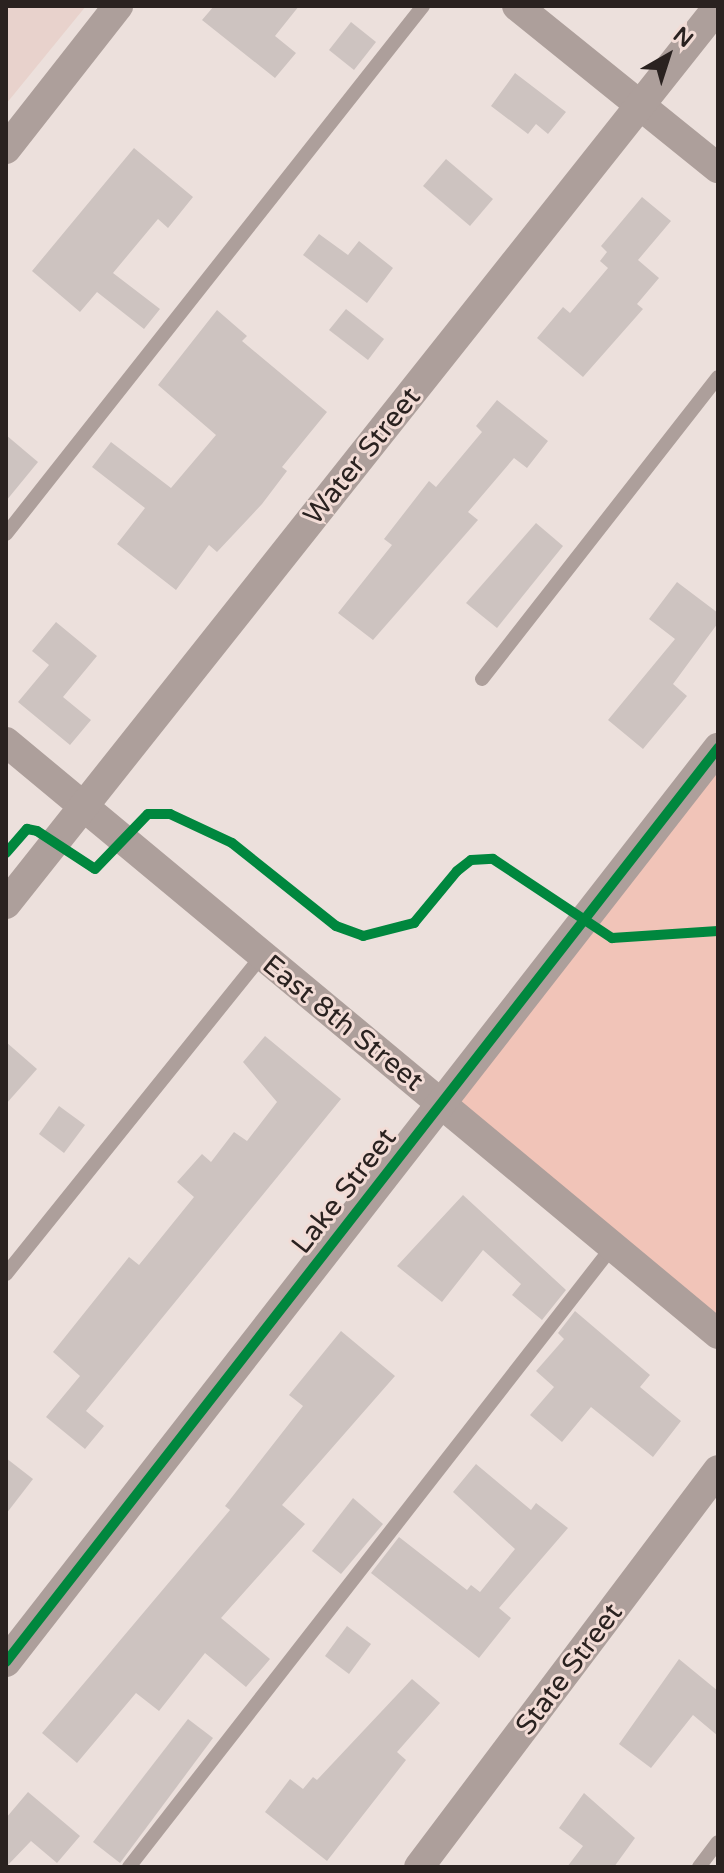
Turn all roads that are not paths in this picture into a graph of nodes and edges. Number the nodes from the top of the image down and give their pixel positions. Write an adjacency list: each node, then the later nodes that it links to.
1 (118, 6): 6 (street)
2 (423, 6): 9 (lane)
3 (517, 6): 5 (street)
4 (718, 7): 5 (street, Water Street)
5 (643, 103): 7 (street); 13 (street, Water Street)
6 (6, 149)
7 (718, 168)
8 (718, 377): 10 (lane)
9 (6, 534)
10 (482, 679)
11 (6, 742): 13 (street, East 8th Street)
12 (718, 748): 16 (street, Lake Street)
13 (82, 808): 14 (street, Water Street); 15 (street, East 8th Street)
14 (6, 904)
15 (262, 956): 16 (street, East 8th Street); 18 (lane)
16 (442, 1104): 17 (street, East 8th Street); 21 (street, Lake Street)
17 (613, 1246): 19 (street, East 8th Street); 23 (lane)
18 (6, 1274)
19 (718, 1334)
20 (718, 1470): 24 (street, State Street)
21 (6, 1662)
22 (718, 1842): 25 (lane)
23 (129, 1867)
24 (419, 1867)
25 (699, 1867)

